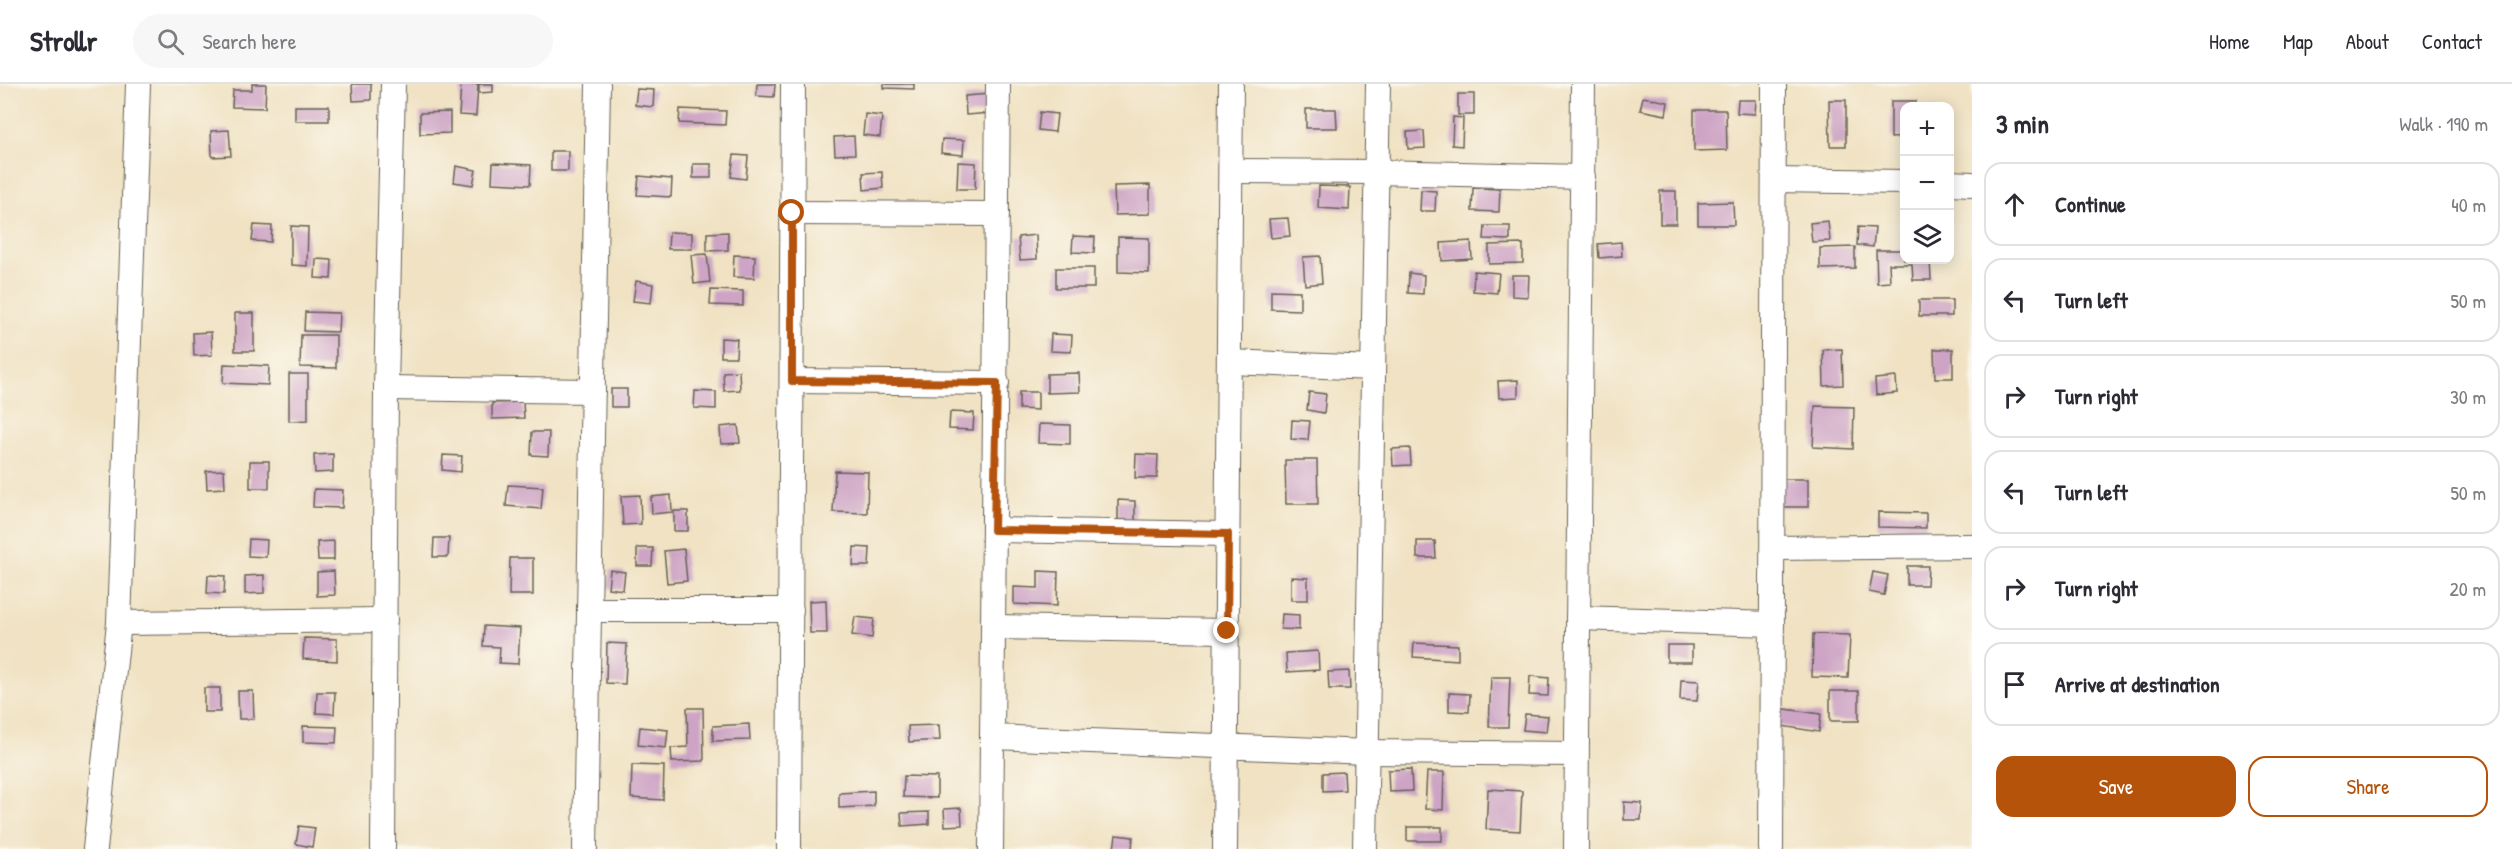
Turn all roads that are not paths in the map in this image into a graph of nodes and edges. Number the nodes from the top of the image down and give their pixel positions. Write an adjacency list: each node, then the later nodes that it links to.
1 (138, 84): 33 (street)
2 (393, 84): 23 (street)
3 (598, 84): 24 (street)
4 (793, 84): 17 (street)
5 (998, 84): 18 (street)
6 (1231, 84): 10 (street)
7 (1378, 84): 11 (street)
8 (1583, 84): 12 (street)
9 (1774, 84): 13 (street)
10 (1231, 171): 11 (street); 19 (street)
11 (1376, 172): 12 (street); 20 (street)
12 (1582, 177): 31 (street)
13 (1774, 180): 14 (street); 28 (street)
14 (1900, 182)
15 (1954, 183): 16 (street)
16 (1972, 184)
17 (792, 213): 18 (street); 21 (street)
18 (997, 214): 22 (street)
19 (1229, 362): 20 (street); 26 (street)
20 (1373, 368): 39 (street)
21 (792, 381): 22 (street); 30 (street)
22 (997, 383): 25 (street)
23 (386, 388): 24 (street); 32 (street)
24 (593, 391): 29 (street)
25 (994, 530): 26 (street); 35 (street)
26 (1228, 534): 36 (street)
27 (1972, 546): 28 (street)
28 (1773, 548): 34 (street)
29 (589, 610): 30 (street); 43 (street)
30 (791, 610): 44 (street)
31 (1578, 618): 34 (street); 40 (street)
32 (385, 620): 33 (street); 42 (street)
33 (119, 623): 41 (street)
34 (1772, 624): 49 (street)
35 (993, 627): 36 (street); 37 (street)
36 (1227, 631): 38 (street)
37 (992, 737): 38 (street); 45 (street)
38 (1227, 745): 39 (street); 46 (street)
39 (1367, 752): 40 (street); 47 (street)
40 (1576, 754): 48 (street)
41 (95, 849)
42 (383, 849)
43 (585, 849)
44 (789, 849)
45 (991, 849)
46 (1225, 849)
47 (1365, 849)
48 (1576, 849)
49 (1771, 849)

